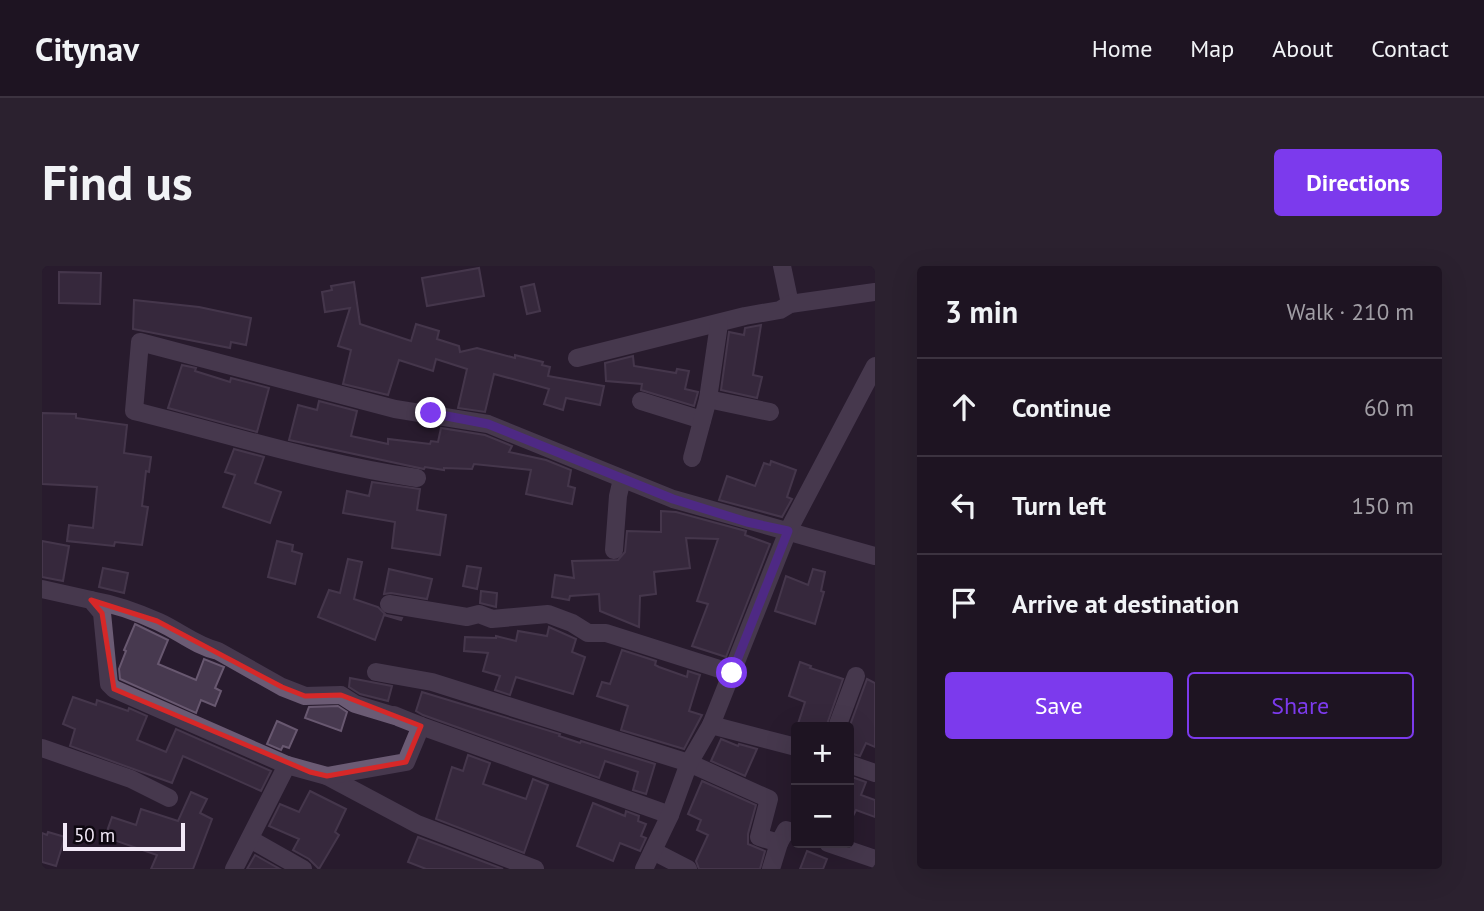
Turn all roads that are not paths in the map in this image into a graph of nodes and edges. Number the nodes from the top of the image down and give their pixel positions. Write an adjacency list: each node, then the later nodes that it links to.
1 (782, 266): 3 (street)
2 (875, 292): 3 (street)
3 (790, 304): 4 (street)
4 (719, 324): 5 (street); 7 (street)
5 (577, 358)
6 (875, 366): 14 (street)
7 (708, 399): 9 (street); 10 (street)
8 (641, 401): 10 (street)
9 (770, 412)
10 (702, 420): 11 (street)
11 (692, 458)
12 (416, 478): 13 (street)
13 (622, 479): 14 (street); 15 (street)
14 (788, 531): 16 (street); 21 (street)
15 (614, 550)
16 (875, 556)
17 (42, 589): 18 (street)
18 (91, 600): 25 (street); 29 (street)
19 (388, 604): 21 (street)
20 (376, 672): 28 (street)
21 (732, 673): 24 (street)
22 (856, 676): 23 (street)
23 (839, 722)
24 (711, 725): 26 (street); 28 (street)
25 (421, 726): 32 (street); 34 (street)
26 (791, 746)
27 (42, 748): 33 (street)
28 (689, 763): 34 (street); 37 (street)
29 (288, 765): 32 (street); 36 (street)
30 (854, 766): 31 (street)
31 (875, 773)
32 (327, 776): 43 (street)
33 (169, 798)
34 (670, 815): 39 (street)
35 (791, 832): 37 (street)
36 (250, 839): 41 (street); 42 (street)
37 (779, 843): 46 (street)
38 (843, 848): 40 (street)
39 (653, 851): 44 (street); 45 (street)
40 (875, 859)
41 (234, 869)
42 (303, 869)
43 (535, 869)
44 (644, 869)
45 (688, 869)
46 (771, 869)

